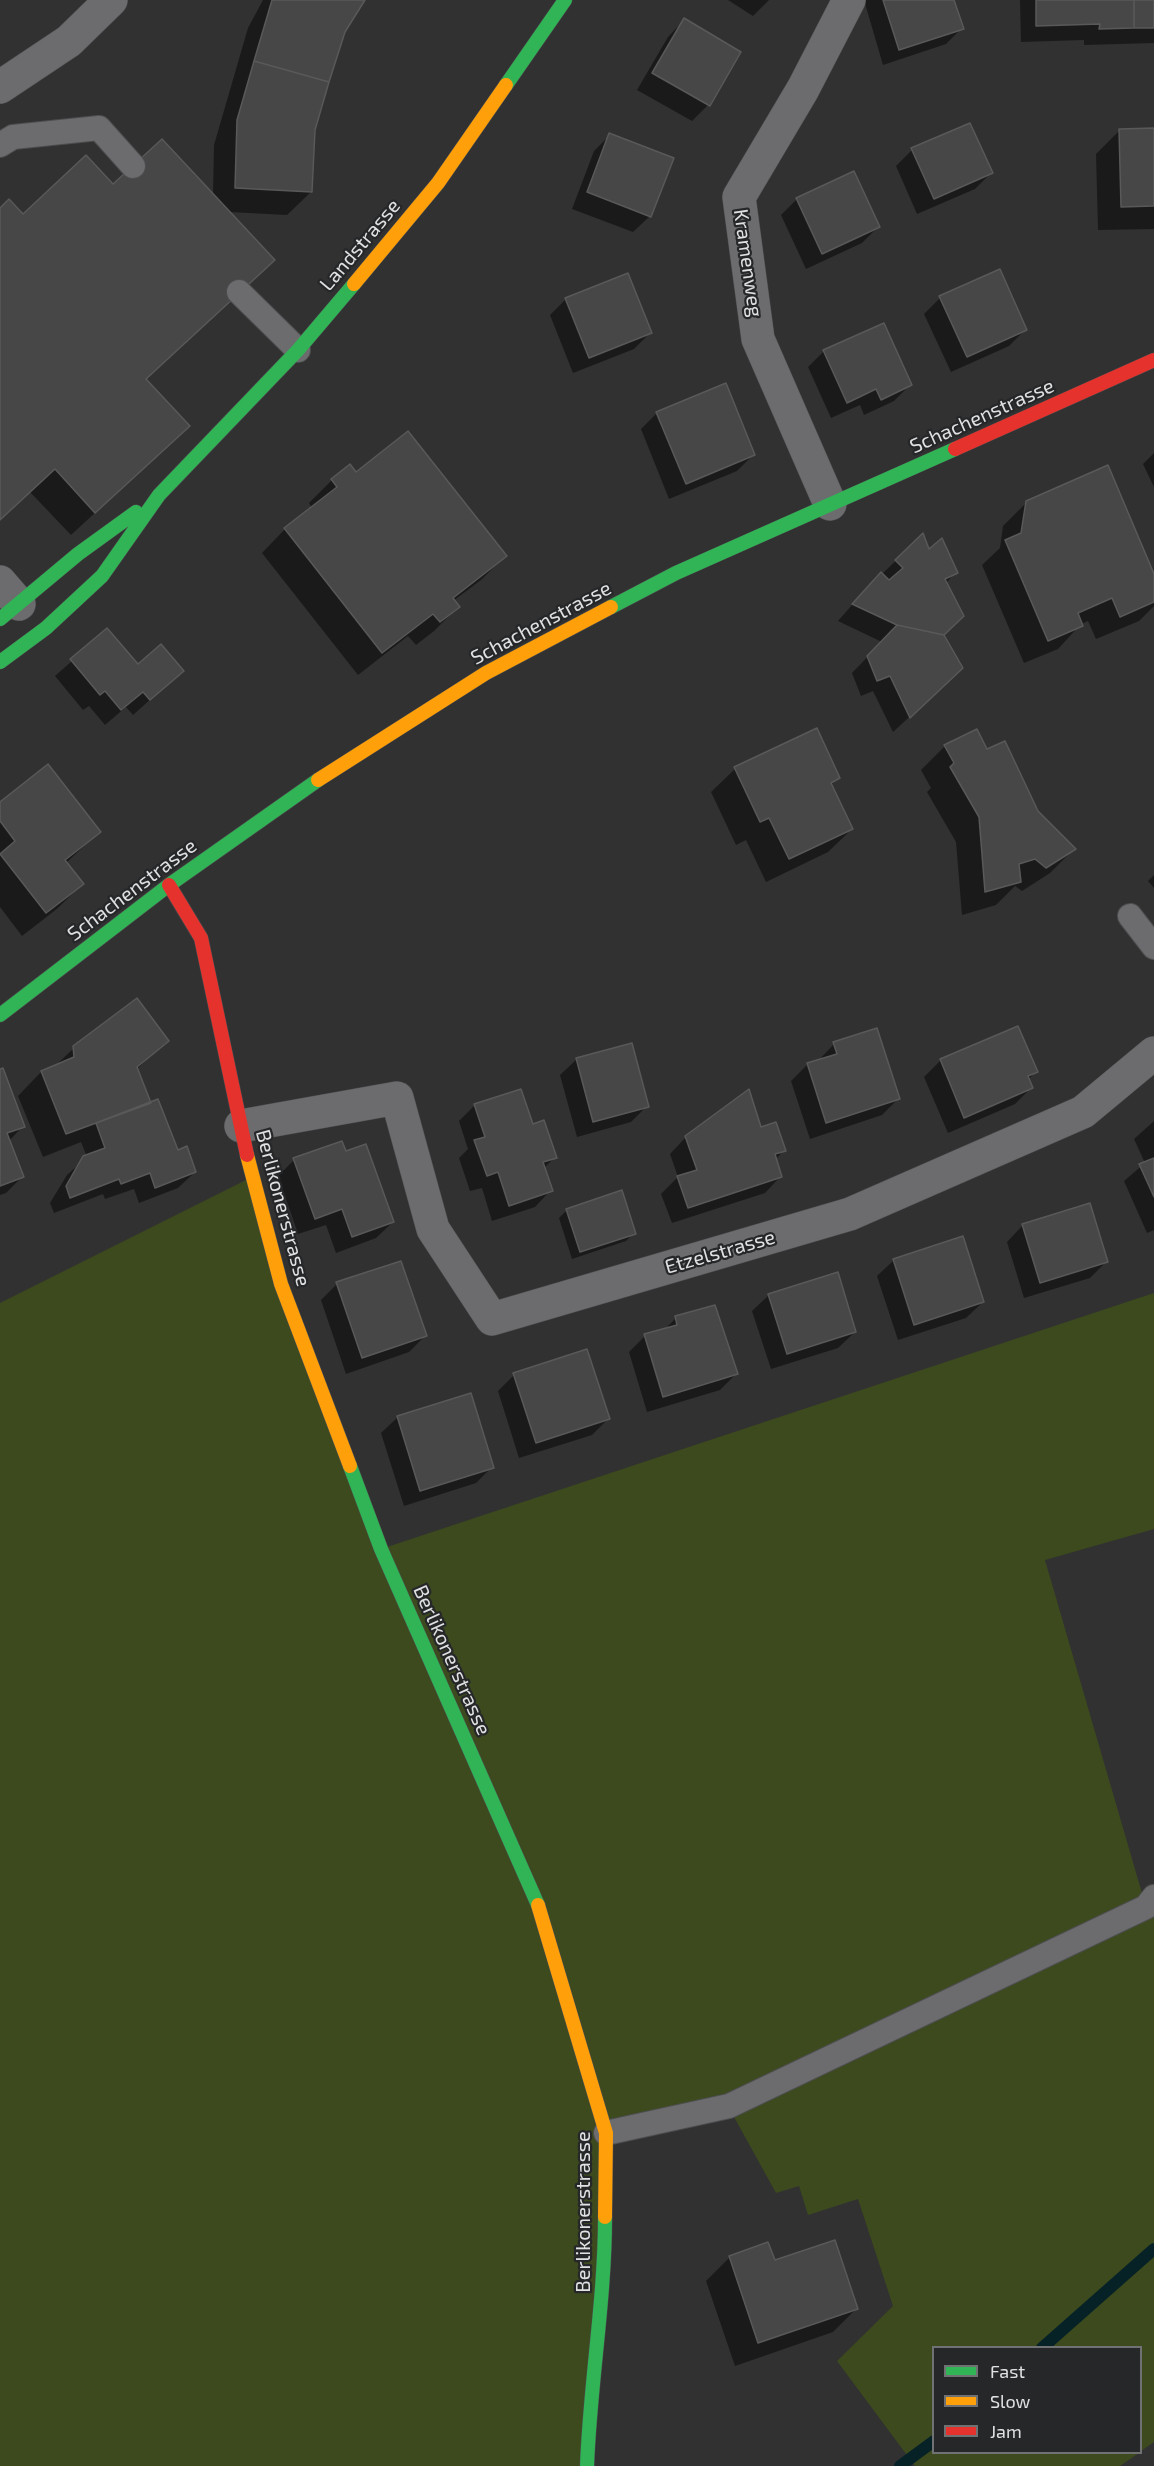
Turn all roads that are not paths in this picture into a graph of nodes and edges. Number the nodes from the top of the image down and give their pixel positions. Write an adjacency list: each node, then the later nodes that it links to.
1 (111, 0): 4 (street)
2 (565, 0): 8 (street, Landstrasse)
3 (849, 0): 11 (street, Kramenweg)
4 (0, 87)
5 (0, 145): 6 (lane)
6 (133, 166)
7 (239, 292): 8 (lane)
8 (298, 350): 10 (street, Landstrasse)
9 (1154, 360): 11 (street, Schachenstrasse)
10 (159, 495): 12 (street, Landstrasse); 13 (street, Landstrasse)
11 (830, 504): 14 (street, Schachenstrasse)
12 (6, 602)
13 (0, 662)
14 (169, 885): 17 (street, Schachenstrasse); 19 (street, Berlikonerstrasse)
15 (1130, 916): 16 (lane)
16 (1154, 947)
17 (0, 1015)
18 (1154, 1053): 19 (street, Etzelstrasse)
19 (242, 1126): 21 (street, Berlikonerstrasse)
20 (1154, 1896): 21 (lane)
21 (606, 2133): 22 (street, Berlikonerstrasse)
22 (587, 2466)

